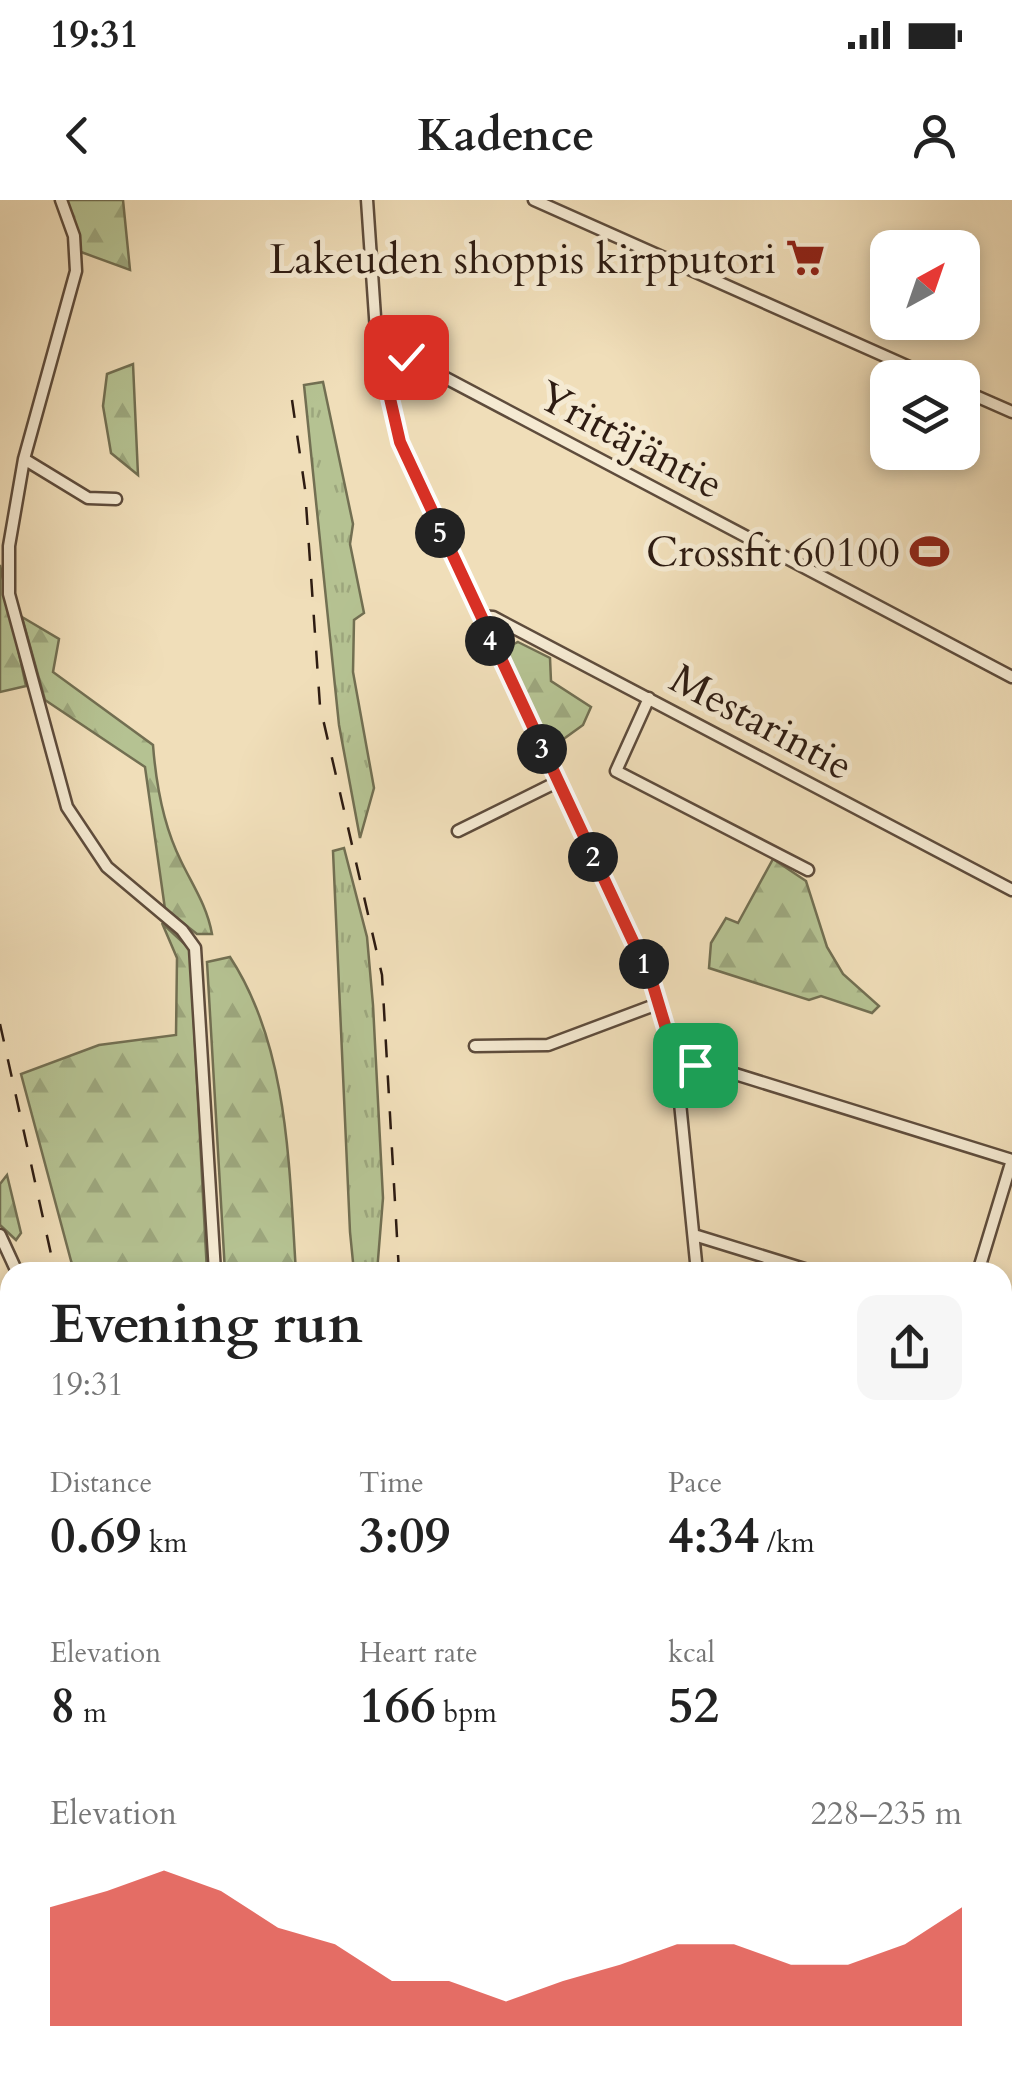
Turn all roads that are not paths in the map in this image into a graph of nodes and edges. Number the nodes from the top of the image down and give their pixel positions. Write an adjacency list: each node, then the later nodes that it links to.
1 (62, 200): 8 (street)
2 (367, 200): 4 (street)
3 (534, 200): 5 (street)
4 (378, 346): 10 (street); 11 (street, Yrittäjäntie)
5 (894, 360)
6 (980, 398): 7 (street)
7 (1012, 412)
8 (24, 460): 9 (street); 24 (street)
9 (116, 500)
10 (478, 616): 12 (street, Mestarintie); 13 (street)
11 (1012, 677)
12 (649, 698): 15 (street); 16 (street, Mestarintie)
13 (558, 782): 14 (street); 17 (street)
14 (458, 831)
15 (808, 870)
16 (1012, 890)
17 (660, 1003): 18 (street); 19 (street)
18 (475, 1046)
19 (674, 1055): 20 (street); 22 (street)
20 (1012, 1160): 27 (street)
21 (2, 1236): 23 (street)
22 (694, 1236): 25 (street); 26 (street)
23 (13, 1262)
24 (214, 1262)
25 (696, 1262)
26 (781, 1262)
27 (981, 1262)

